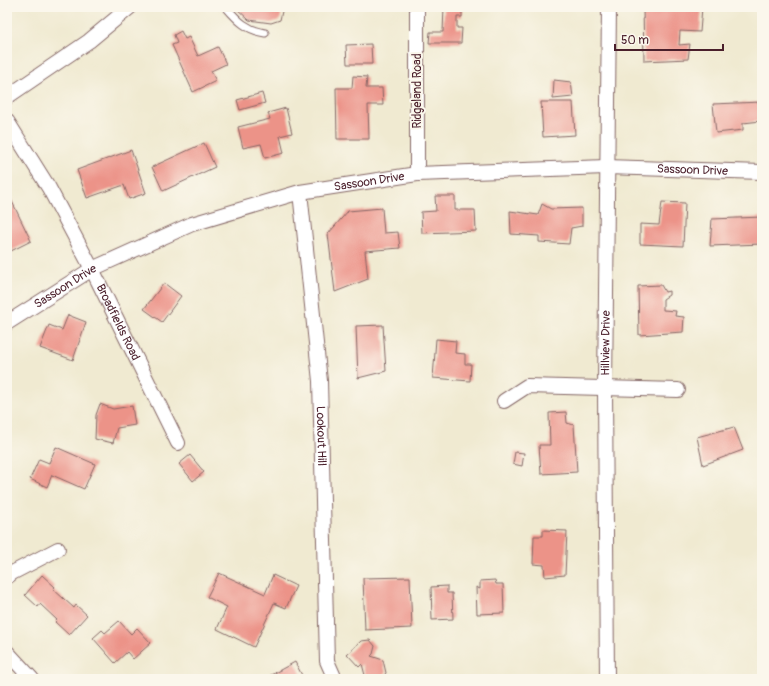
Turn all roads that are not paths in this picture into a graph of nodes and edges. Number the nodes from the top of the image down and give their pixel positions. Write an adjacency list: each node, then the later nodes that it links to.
1 (130, 7): 6 (street)
2 (226, 7): 5 (lane)
3 (417, 7): 10 (street, Ridgeland Road)
4 (609, 7): 8 (street, Hillview Drive)
5 (265, 33)
6 (7, 97)
7 (7, 121): 12 (street, Broadfields Road)
8 (606, 167): 9 (street, Sassoon Drive); 10 (street, Sassoon Drive); 14 (street, Hillview Drive)
9 (762, 172)
10 (417, 174): 11 (street, Sassoon Drive)
11 (300, 192): 12 (street, Sassoon Drive); 22 (street, Lookout Hill)
12 (92, 269): 13 (street, Sassoon Drive); 17 (street, Broadfields Road)
13 (7, 323)
14 (605, 389): 15 (street); 16 (street); 23 (street, Hillview Drive)
15 (678, 390)
16 (504, 401)
17 (178, 443)
18 (58, 549): 19 (street)
19 (7, 577)
20 (7, 652): 21 (street)
21 (32, 679)
22 (335, 679)
23 (607, 679)

